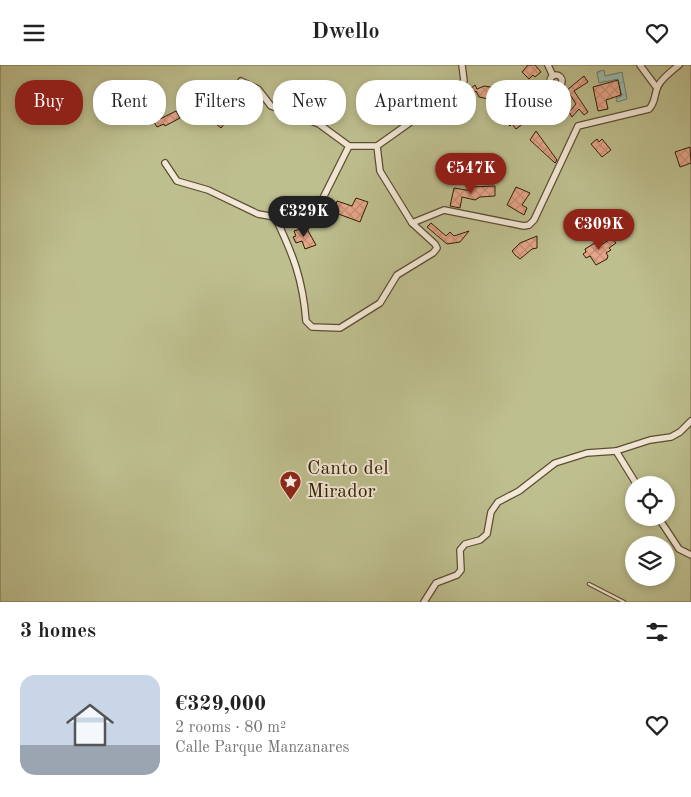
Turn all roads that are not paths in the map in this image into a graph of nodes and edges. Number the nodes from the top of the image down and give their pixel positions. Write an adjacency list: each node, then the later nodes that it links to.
1 (462, 65): 9 (street)
2 (548, 65): 5 (street)
3 (640, 65): 6 (street)
4 (680, 65): 6 (street)
5 (553, 76)
6 (657, 88): 12 (street)
7 (263, 96): 8 (street)
8 (349, 146): 9 (street); 11 (street)
9 (377, 146): 12 (street)
10 (165, 163): 11 (street)
11 (275, 217): 12 (street)
12 (412, 223)
13 (691, 421): 14 (street)
14 (616, 451): 15 (street); 19 (street)
15 (631, 476)
16 (664, 526): 17 (street)
17 (691, 555)
18 (589, 584): 20 (lane)
19 (424, 602)
20 (624, 602)

